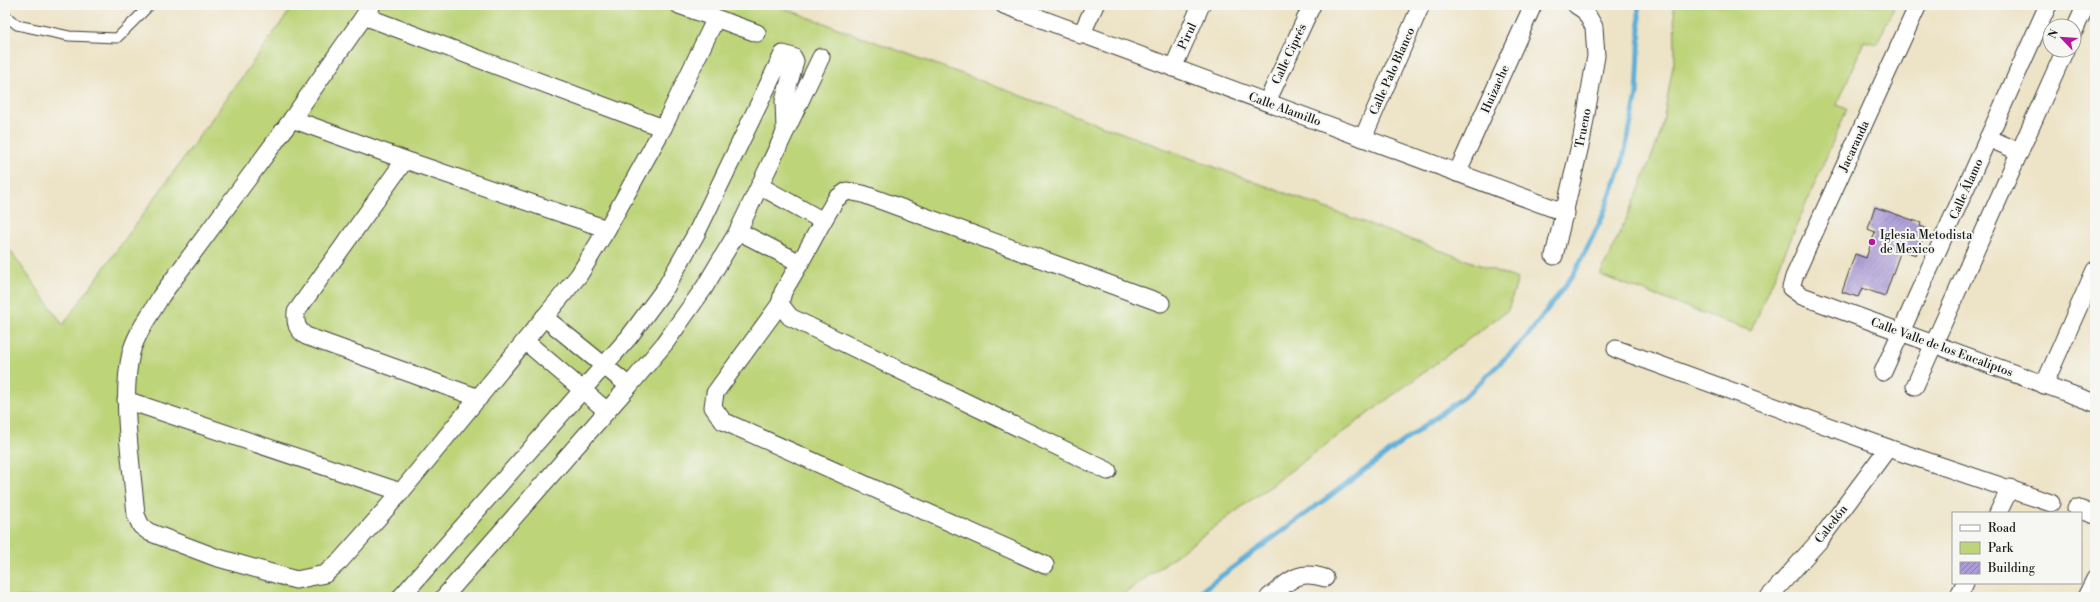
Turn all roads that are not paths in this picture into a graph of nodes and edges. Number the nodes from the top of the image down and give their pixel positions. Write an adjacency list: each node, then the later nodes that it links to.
1 (150, 5): 14 (lane)
2 (679, 5): 15 (street)
3 (1004, 5): 18 (street, Calle Alamillo)
4 (1095, 5): 18 (street)
5 (1202, 5): 21 (street, Pirul)
6 (1312, 5): 22 (street, Calle Ciprés)
7 (1421, 5): 26 (street, Calle Palo Blanco)
8 (1533, 5): 30 (street, Huizache)
9 (1576, 5): 32 (street, Trueno)
10 (1918, 5): 39 (street, Jacaranda)
11 (2048, 5): 27 (street, Calle Álamo)
12 (2086, 5): 16 (street)
13 (368, 10): 23 (street); 24 (street)
14 (5, 15)
15 (716, 18): 17 (street); 24 (street)
16 (2080, 18)
17 (757, 33)
18 (1081, 35): 21 (street, Calle Alamillo)
19 (820, 58): 25 (street)
20 (2061, 58): 28 (street)
21 (1172, 68): 22 (street, Calle Alamillo)
22 (1267, 102): 26 (street, Calle Alamillo)
23 (292, 119): 29 (street); 54 (street)
24 (663, 128): 34 (street)
25 (785, 130): 31 (street); 47 (street)
26 (1363, 138): 30 (street, Calle Alamillo)
27 (1988, 138): 28 (street); 43 (street, Calle Álamo)
28 (2020, 152): 45 (street)
29 (405, 160): 34 (street); 53 (street)
30 (1457, 173): 32 (street, Calle Alamillo)
31 (760, 186): 33 (street); 35 (street)
32 (1566, 213): 36 (street, Trueno)
33 (823, 221): 37 (street); 40 (street)
34 (607, 229): 42 (street)
35 (738, 231): 37 (street); 50 (street)
36 (1554, 256)
37 (800, 263): 41 (street)
38 (2095, 270): 49 (street)
39 (1792, 288): 43 (street, Calle Valle de los Eucaliptos)
40 (1162, 303)
41 (780, 304): 58 (street); 65 (street)
42 (544, 317): 44 (street); 47 (street)
43 (1902, 331): 45 (street, Calle Valle de los Eucaliptos); 48 (street, Calle Álamo)
44 (525, 341): 52 (street); 53 (street)
45 (1933, 343): 49 (street, Calle Valle de los Eucaliptos); 51 (street)
46 (1616, 349): 57 (street)
47 (604, 365): 50 (street); 52 (street)
48 (1883, 372)
49 (2044, 384): 55 (street, Calle Valle de los Eucaliptos)
50 (629, 386): 56 (street)
51 (1915, 386)
52 (583, 390): 56 (street); 69 (street)
53 (479, 398): 60 (street)
54 (126, 400): 60 (street); 60 (street)
55 (2095, 403)
56 (607, 411): 70 (street)
57 (1888, 448): 59 (street); 72 (street, Caledón)
58 (1108, 470)
59 (2010, 488): 61 (street); 63 (street)
60 (401, 492)
61 (2051, 503)
62 (2076, 508): 64 (street)
63 (1998, 512)
64 (2095, 515)
65 (1045, 565)
66 (1325, 578): 71 (street)
67 (2095, 579): 74 (street)
68 (1964, 584): 73 (street)
69 (401, 597)
70 (444, 597)
71 (1269, 597)
72 (1769, 597)
73 (1958, 597)
74 (2086, 597)

